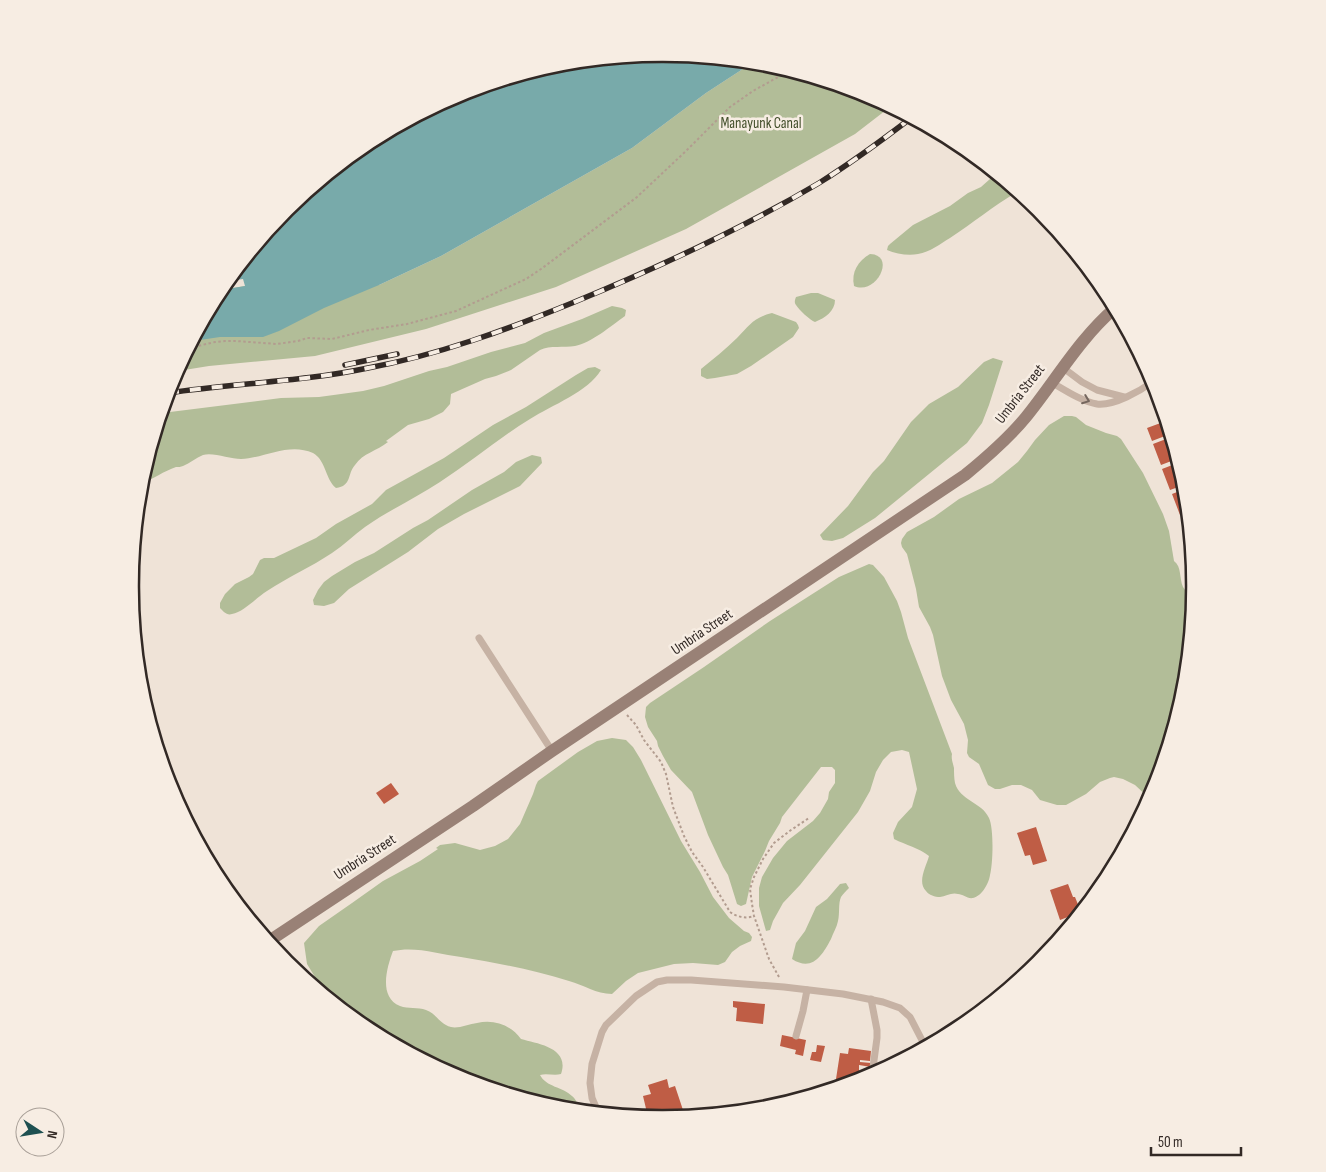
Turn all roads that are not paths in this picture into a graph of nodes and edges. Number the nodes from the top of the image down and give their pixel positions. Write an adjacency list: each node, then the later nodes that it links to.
1 (1109, 313): 2 (main road, Umbria Street)
2 (1062, 367): 3 (main road, Umbria Street); 5 (lane)
3 (1051, 382): 5 (lane, one-way to 5); 7 (main road, Umbria Street)
4 (1147, 386): 5 (lane)
5 (1124, 397)
6 (479, 638): 7 (lane)
7 (552, 751): 8 (main road, Umbria Street)
8 (275, 937)
9 (807, 990): 10 (lane); 11 (lane); 14 (lane)
10 (870, 999): 12 (lane); 13 (lane)
11 (796, 1036)
12 (923, 1040)
13 (873, 1066)
14 (595, 1105)

